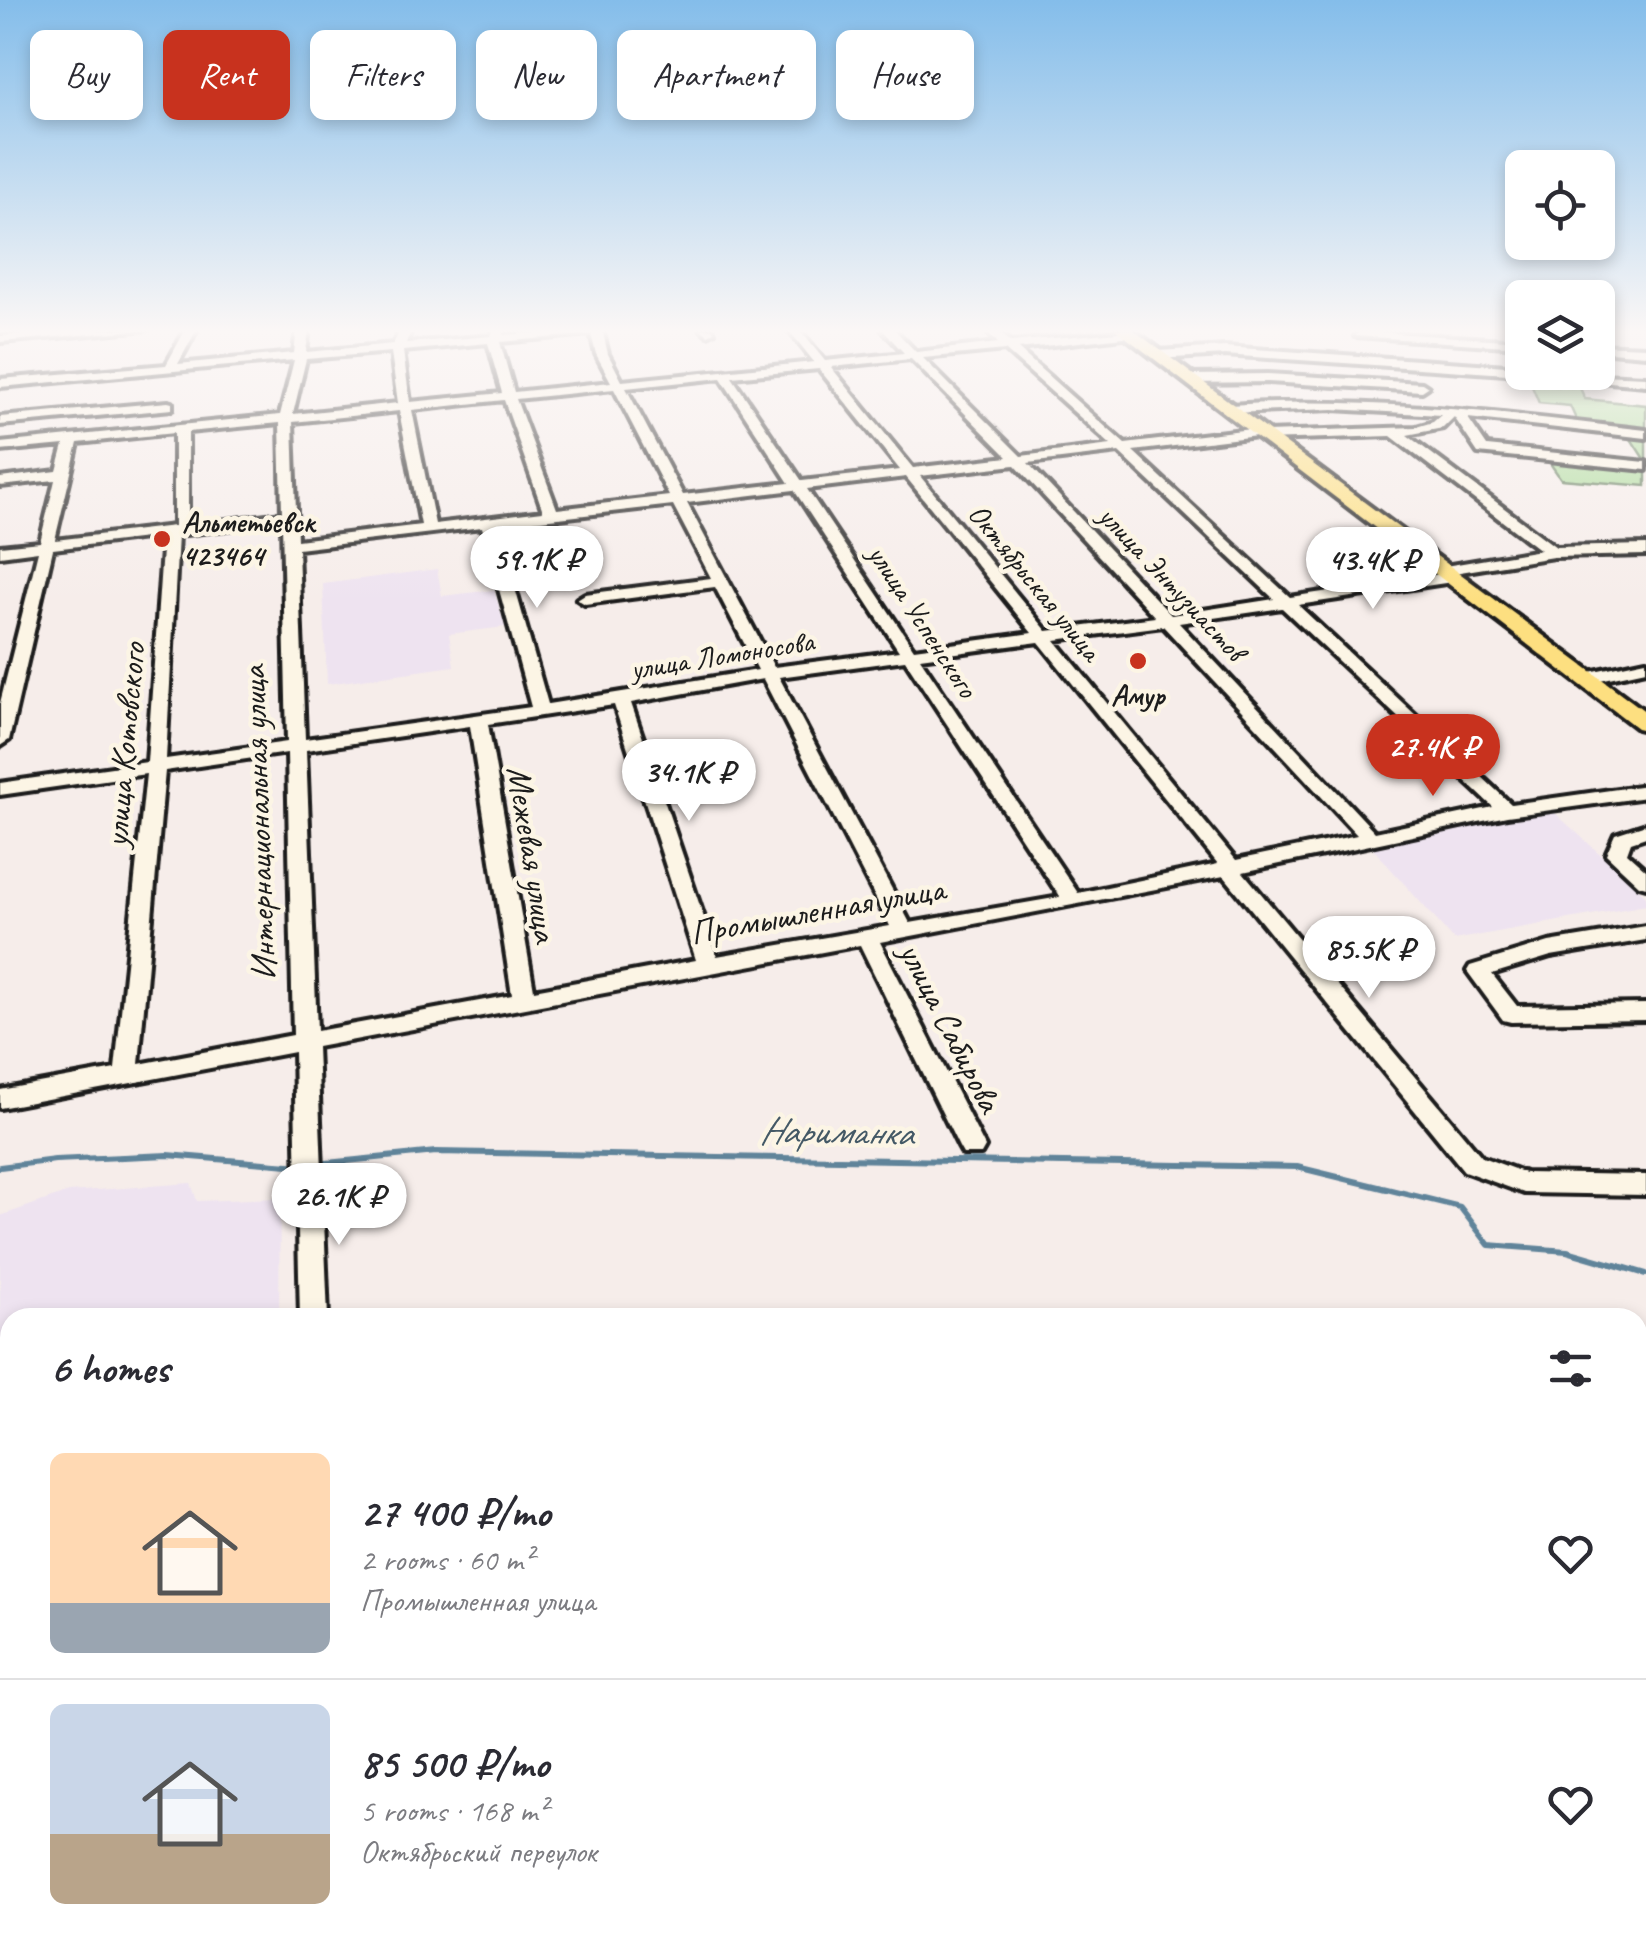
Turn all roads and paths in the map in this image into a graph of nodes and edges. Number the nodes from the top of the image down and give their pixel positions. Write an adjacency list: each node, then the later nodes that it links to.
1 (172, 420): 15 (street, улица Котовского)
2 (266, 420): 15 (street)
3 (286, 420): 30 (street, Интернациональная улица)
4 (409, 420): 33 (street)
5 (519, 420): 29 (street)
6 (639, 420): 28 (street)
7 (755, 420): 27 (street, улица Успенского)
8 (867, 420): 24 (street, Октябрьская улица)
9 (978, 420): 22 (street, улица Энтузиастов)
10 (1091, 420): 21 (street)
11 (1242, 420): 17 (main road)
12 (1447, 420): 16 (street)
13 (1457, 420): 23 (street)
14 (1496, 420): 18 (street)
15 (174, 429): 19 (street); 32 (street, улица Котовского)
16 (1394, 432): 17 (street); 38 (street)
17 (1261, 434): 21 (street); 39 (main road)
18 (1646, 434)
19 (72, 439): 20 (street); 25 (street)
20 (0, 446)
21 (1122, 448): 22 (street); 42 (street)
22 (1018, 460): 24 (street); 43 (street, улица Энтузиастов)
23 (1646, 466)
24 (912, 473): 27 (street); 44 (street, Октябрьская улица)
25 (62, 476): 26 (street); 35 (street)
26 (0, 482)
27 (801, 486): 28 (street); 45 (street, улица Успенского)
28 (682, 501): 29 (street); 40 (street)
29 (552, 516): 31 (street)
30 (287, 517): 32 (street); 34 (street, Интернациональная улица)
31 (489, 524): 33 (street); 50 (street)
32 (176, 530): 35 (street); 55 (street, улица Котовского)
33 (429, 530): 34 (street)
34 (289, 545): 54 (street, Интернациональная улица)
35 (46, 546): 36 (street); 53 (street)
36 (0, 550)
37 (1646, 550): 38 (street, улица Ломоносова)
38 (1553, 552): 39 (street, улица Ломоносова)
39 (1448, 574): 42 (street, улица Ломоносова); 48 (main road)
40 (722, 581): 41 (street); 47 (street)
41 (585, 599)
42 (1286, 602): 43 (street, улица Ломоносова); 58 (street)
43 (1169, 620): 44 (street, улица Ломоносова); 60 (street, улица Энтузиастов)
44 (1044, 638): 45 (street, улица Ломоносова); 61 (street, Октябрьская улица)
45 (913, 655): 47 (street, улица Ломоносова); 63 (street, улица Успенского)
46 (1646, 665): 48 (street)
47 (770, 673): 49 (street, улица Ломоносова); 64 (street)
48 (1586, 678): 52 (main road)
49 (621, 698): 50 (street, улица Ломоносова); 67 (street)
50 (541, 710): 51 (street, улица Ломоносова)
51 (478, 720): 54 (street, улица Ломоносова); 68 (street, Межевая улица)
52 (1646, 724)
53 (0, 740)
54 (293, 748): 55 (street, улица Ломоносова); 70 (street, Интернациональная улица)
55 (156, 766): 56 (street, улица Ломоносова); 71 (street, улица Котовского)
56 (0, 789)
57 (1646, 791): 58 (street, Промышленная улица)
58 (1507, 810): 60 (street, Промышленная улица)
59 (1646, 830): 62 (street)
60 (1370, 836): 61 (street, Промышленная улица)
61 (1231, 870): 63 (street, Промышленная улица); 74 (street, Октябрьская улица)
62 (1646, 881)
63 (1073, 900): 64 (street, Промышленная улица)
64 (903, 931): 66 (street, Промышленная улица)
65 (1646, 933): 69 (street)
66 (868, 938): 67 (street, Промышленная улица); 73 (street, улица Сабирова)
67 (709, 965): 68 (street, Промышленная улица)
68 (524, 999): 70 (street, Промышленная улица)
69 (1646, 1012)
70 (302, 1042): 71 (street, Промышленная улица); 75 (street, Интернациональная улица)
71 (126, 1076): 72 (street, Промышленная улица)
72 (0, 1099)
73 (972, 1147)
74 (1646, 1185)
75 (314, 1308)

